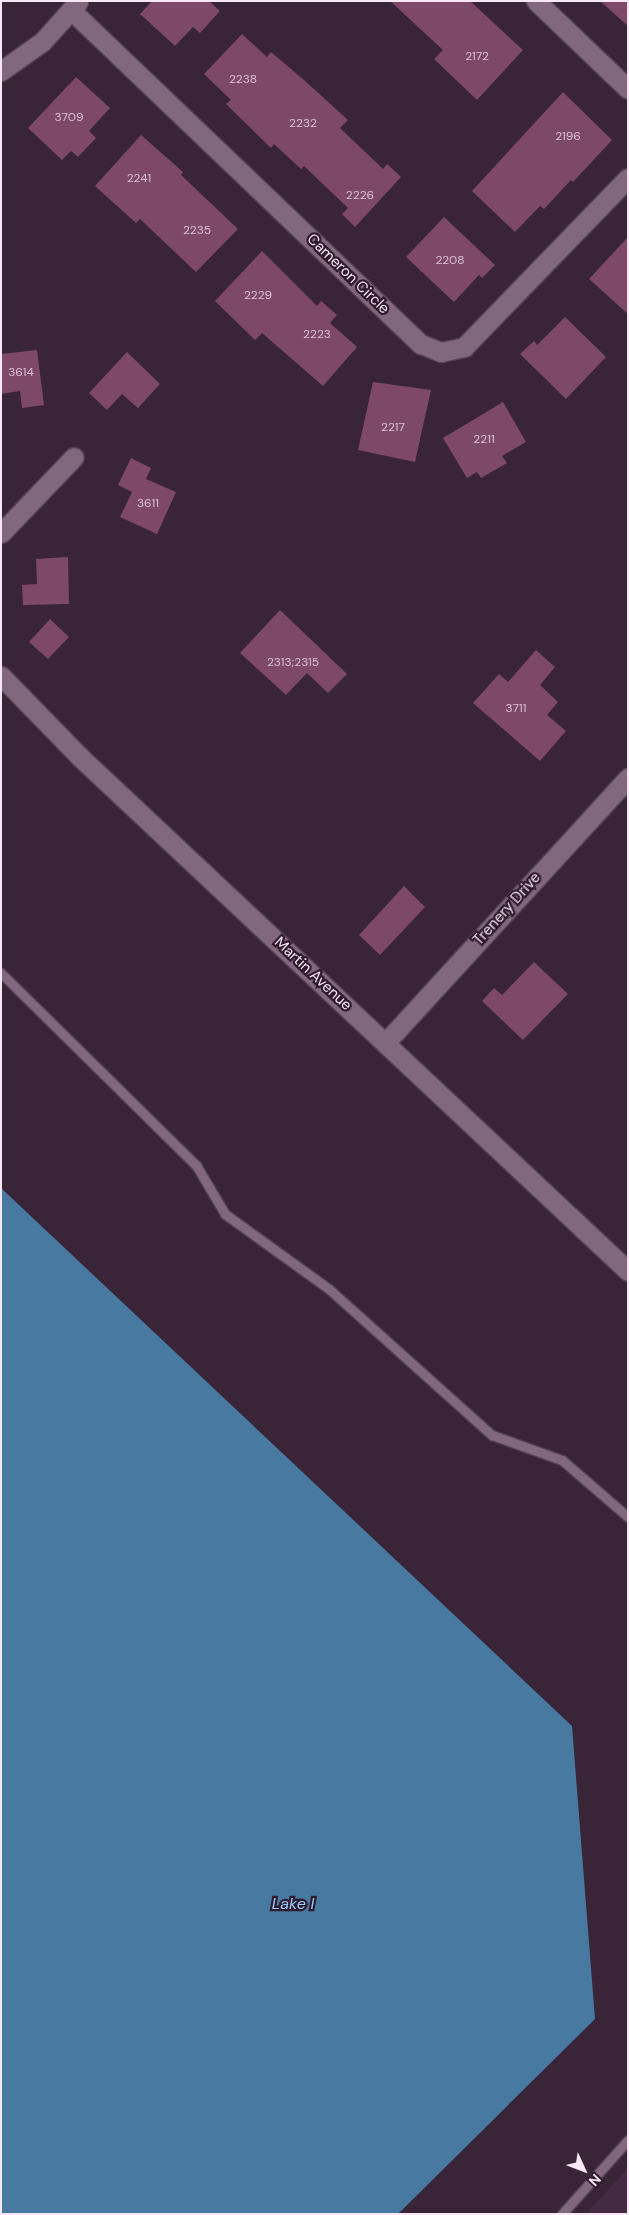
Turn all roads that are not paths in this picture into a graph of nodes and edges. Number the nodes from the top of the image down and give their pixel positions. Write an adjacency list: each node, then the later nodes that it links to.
1 (536, 1): 4 (street)
2 (75, 6): 3 (street); 5 (street, Cameron Circle)
3 (1, 71)
4 (628, 89)
5 (628, 178)
6 (74, 457): 7 (street)
7 (1, 533)
8 (1, 676): 11 (street, Martin Avenue)
9 (628, 778): 11 (street, Trenery Drive)
10 (1, 973): 13 (lane)
11 (387, 1041): 12 (street, Martin Avenue)
12 (627, 1267)
13 (628, 1517)
14 (628, 2140): 15 (lane)
15 (562, 2214)

